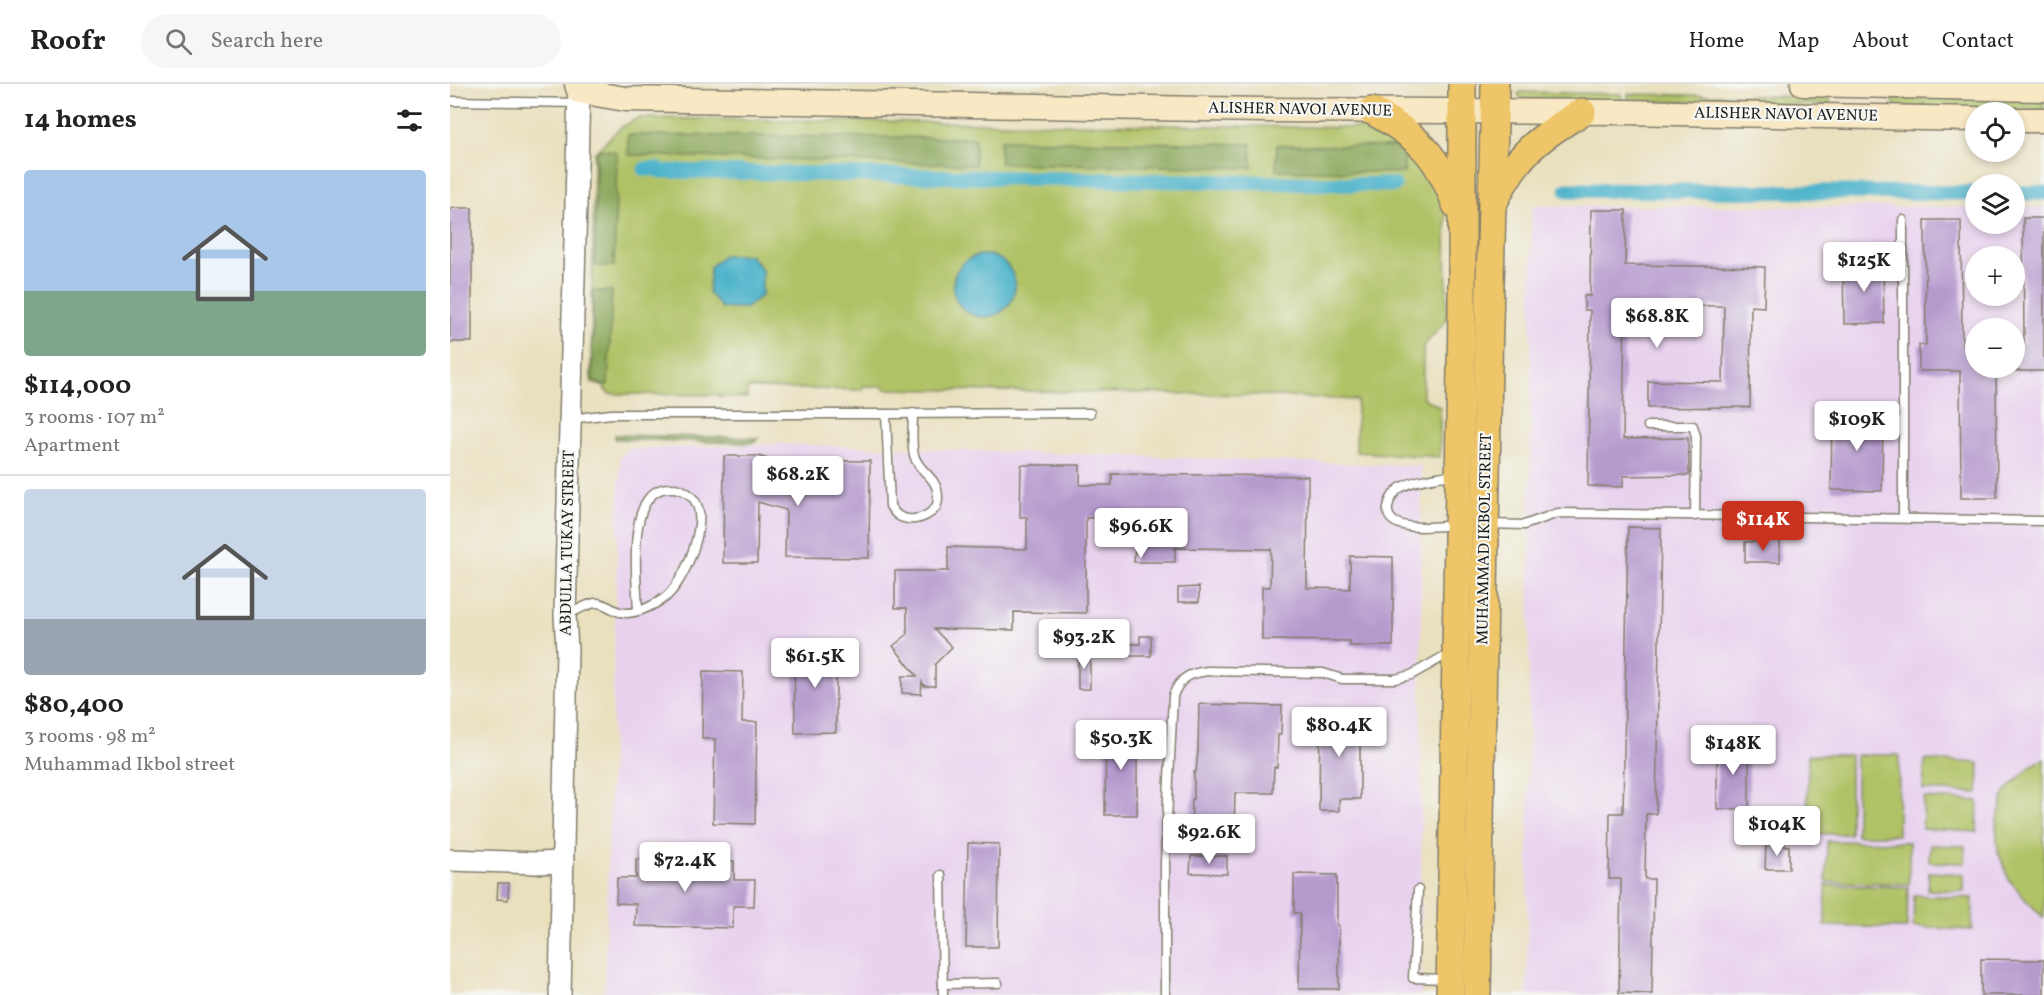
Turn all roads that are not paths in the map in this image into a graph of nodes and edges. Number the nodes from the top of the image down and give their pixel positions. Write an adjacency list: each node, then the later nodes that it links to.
1 (1462, 84): 8 (main road, MUHAMMAD IKBOL STREET)
2 (1495, 84): 9 (main road, MUHAMMAD IKBOL STREET)
3 (1803, 84): 5 (main road, ALISHER NAVOI AVENUE)
4 (581, 89): 6 (lane, ALISHER NAVOI AVENUE); 7 (main road, ALISHER NAVOI AVENUE); 20 (street, ABDULLA TUKAY STREET)
5 (2044, 89)
6 (450, 100)
7 (1372, 111): 8 (main road, ALISHER NAVOI AVENUE); 15 (main road)
8 (1462, 111): 9 (main road, ALISHER NAVOI AVENUE); 15 (main road, MUHAMMAD IKBOL STREET)
9 (1494, 111): 10 (main road, ALISHER NAVOI AVENUE); 14 (main road, MUHAMMAD IKBOL STREET)
10 (1582, 112): 11 (main road, ALISHER NAVOI AVENUE); 14 (main road)
11 (1965, 119)
12 (2025, 120): 13 (main road)
13 (2044, 120)
14 (1492, 206): 26 (main road, MUHAMMAD IKBOL STREET)
15 (1460, 216): 22 (main road, MUHAMMAD IKBOL STREET)
16 (1903, 220): 24 (lane)
17 (913, 413): 18 (lane); 19 (lane); 19 (lane)
18 (1090, 413)
19 (886, 414): 20 (lane)
20 (570, 419): 28 (street, ABDULLA TUKAY STREET)
21 (1647, 426): 23 (lane)
22 (1459, 473): 26 (main road, MUHAMMAD IKBOL STREET); 26 (lane)
23 (1695, 516): 24 (lane); 26 (lane)
24 (1903, 517): 25 (lane)
25 (2044, 521)
26 (1472, 525): 29 (main road, MUHAMMAD IKBOL STREET); 40 (main road, MUHAMMAD IKBOL STREET)
27 (638, 610): 27 (lane); 28 (lane)
28 (565, 615): 31 (street, ABDULLA TUKAY STREET)
29 (1455, 658): 36 (main road, MUHAMMAD IKBOL STREET); 39 (lane)
30 (450, 860): 31 (street)
31 (563, 862): 37 (street, ABDULLA TUKAY STREET)
32 (941, 875): 35 (lane)
33 (1418, 890): 36 (lane)
34 (998, 983): 35 (lane)
35 (943, 984): 38 (lane)
36 (1450, 987)
37 (560, 995)
38 (943, 995)
39 (1165, 995)
40 (1477, 995)

